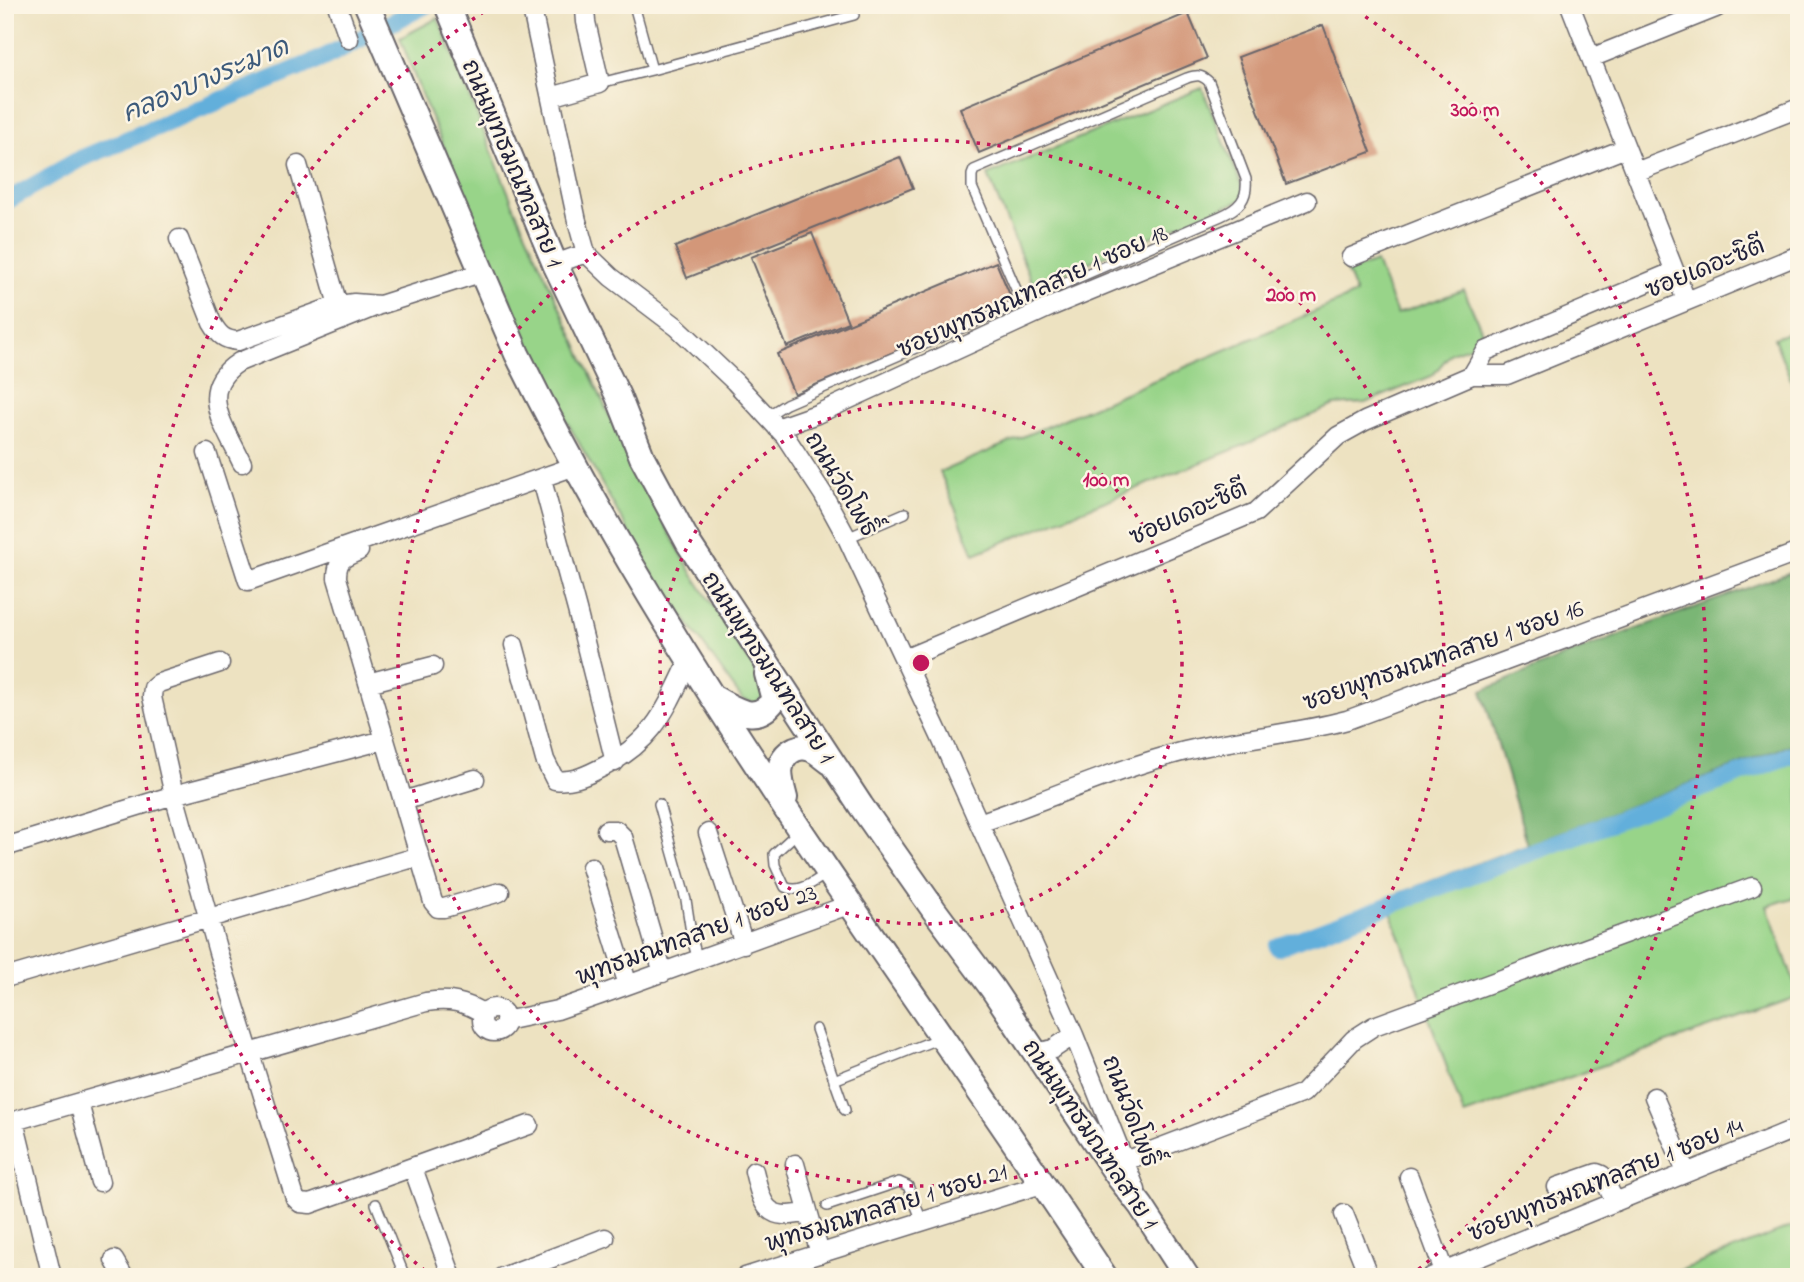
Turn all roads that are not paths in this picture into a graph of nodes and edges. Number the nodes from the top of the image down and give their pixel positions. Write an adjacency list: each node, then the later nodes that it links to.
1 (337, 5): 10 (street)
2 (367, 5): 26 (main road)
3 (447, 5): 24 (main road, ถนนพุทธมณฑลสาย 1)
4 (531, 5): 14 (street)
5 (587, 5): 13 (street)
6 (634, 5): 12 (lane)
7 (1570, 5): 11 (street)
8 (1716, 8): 11 (street)
9 (854, 15): 12 (lane)
10 (349, 39)
11 (1591, 58): 16 (street)
12 (652, 70): 13 (lane)
13 (600, 83): 14 (street)
14 (551, 97): 21 (street)
15 (1799, 108): 18 (street)
16 (1626, 148): 18 (street); 23 (street)
17 (298, 165): 30 (street)
18 (1636, 172): 25 (street)
19 (1307, 201): 32 (street, ซอยพุทธมณฑลสาย 1 ซอย 18)
20 (179, 239): 30 (street)
21 (586, 253): 24 (street); 32 (street, ถนนวัดโพธิ์)
22 (1799, 255): 27 (street, ซอยเดอะซิตี)
23 (1351, 257)
24 (555, 264): 42 (main road, ถนนพุทธมณฑลสาย 1)
25 (1675, 271): 27 (street); 31 (street, ซอยเดอะซิตี)
26 (480, 273): 29 (street); 35 (main road)
27 (1686, 300): 31 (street, ซอยเดอะซิตี)
28 (1022, 303): 28 (lane); 32 (lane)
29 (380, 304): 30 (street); 34 (street)
30 (338, 305)
31 (1472, 375): 43 (street, ซอยเดอะซิตี)
32 (772, 422): 38 (street, ถนนวัดโพธิ์)
33 (207, 453): 36 (street)
34 (242, 463)
35 (575, 466): 36 (street); 44 (main road)
36 (542, 480): 50 (street)
37 (905, 513): 38 (lane)
38 (847, 538): 43 (street, ถนนวัดโพธิ์)
39 (379, 544): 47 (street)
40 (1799, 552): 57 (street, ซอยพุทธมณฑลสาย 1 ซอย 16)
41 (514, 645): 50 (street)
42 (761, 657): 48 (main road); 51 (main road, ถนนพุทธมณฑลสาย 1)
43 (904, 659): 57 (street, ถนนวัดโพธิ์)
44 (689, 662): 48 (main road); 50 (street)
45 (220, 663): 53 (street)
46 (433, 666): 47 (street)
47 (368, 683): 49 (street)
48 (713, 698): 56 (main road)
49 (384, 740): 53 (street); 54 (street)
50 (615, 762)
51 (833, 764): 56 (main road); 77 (main road, ถนนพุทธมณฑลสาย 1)
52 (475, 779): 54 (street)
53 (174, 796): 60 (street); 67 (street)
54 (404, 801): 61 (street)
55 (659, 804): 69 (lane)
56 (795, 823): 63 (main road); 63 (lane)
57 (979, 823): 74 (street, ถนนวัดโพธิ์)
58 (606, 830): 70 (street)
59 (708, 833): 68 (street)
60 (5, 846)
61 (420, 856): 65 (street); 67 (street)
62 (591, 867): 72 (street)
63 (828, 873): 66 (main road)
64 (1752, 887): 84 (street)
65 (500, 892)
66 (851, 904): 68 (street, พุทธมณฑลสาย 1 ซอย 23); 75 (main road)
67 (208, 918): 71 (street); 76 (street)
68 (744, 944): 69 (street, พุทธมณฑลสาย 1 ซอย 23)
69 (698, 960): 70 (street, พุทธมณฑลสาย 1 ซอย 23)
70 (663, 972): 72 (street, พุทธมณฑลสาย 1 ซอย 23)
71 (5, 978)
72 (628, 985): 76 (street, พุทธมณฑลสาย 1 ซอย 23)
73 (817, 1030): 78 (lane)
74 (1074, 1035): 77 (street, ถนนวัดโพธิ์); 84 (street, ถนนวัดโพธิ์)
75 (942, 1037): 78 (lane); 91 (main road)
76 (250, 1052): 80 (street); 86 (street)
77 (1037, 1053): 96 (main road, ถนนพุทธมณฑลสาย 1)
78 (834, 1080): 81 (lane)
79 (1654, 1097): 88 (street)
80 (79, 1103): 90 (street); 104 (street)
81 (845, 1110)
82 (529, 1125): 86 (street)
83 (1799, 1127): 88 (street, ซอยพุทธมณฑลสาย 1 ซอย 14)
84 (1125, 1161): 96 (street, ถนนวัดโพธิ์)
85 (795, 1164): 97 (street)
86 (413, 1168): 107 (street)
87 (754, 1171): 97 (street)
88 (1686, 1172): 93 (street, ซอยพุทธมณฑลสาย 1 ซอย 14)
89 (1409, 1177): 103 (street)
90 (100, 1182)
91 (1042, 1184): 99 (street, พุทธมณฑลสาย 1 ซอย 21); 110 (main road)
92 (1557, 1186): 93 (street)
93 (1615, 1202): 103 (street, ซอยพุทธมณฑลสาย 1 ซอย 14)
94 (376, 1205): 106 (lane)
95 (827, 1206): 99 (lane)
96 (1141, 1206): 111 (main road, ถนนพุทธมณฑลสาย 1)
97 (808, 1212): 101 (street)
98 (1344, 1214): 112 (street)
99 (922, 1221): 101 (street, พุทธมณฑลสาย 1 ซอย 21)
100 (605, 1238): 108 (street)
101 (820, 1254): 109 (street, พุทธมณฑลสาย 1 ซอย 21)
102 (114, 1260): 105 (street)
103 (1438, 1274)
104 (52, 1277)
105 (124, 1277)
106 (405, 1277)
107 (452, 1277)
108 (502, 1277)
109 (745, 1277)
110 (1105, 1277)
111 (1186, 1277)
112 (1369, 1277)

